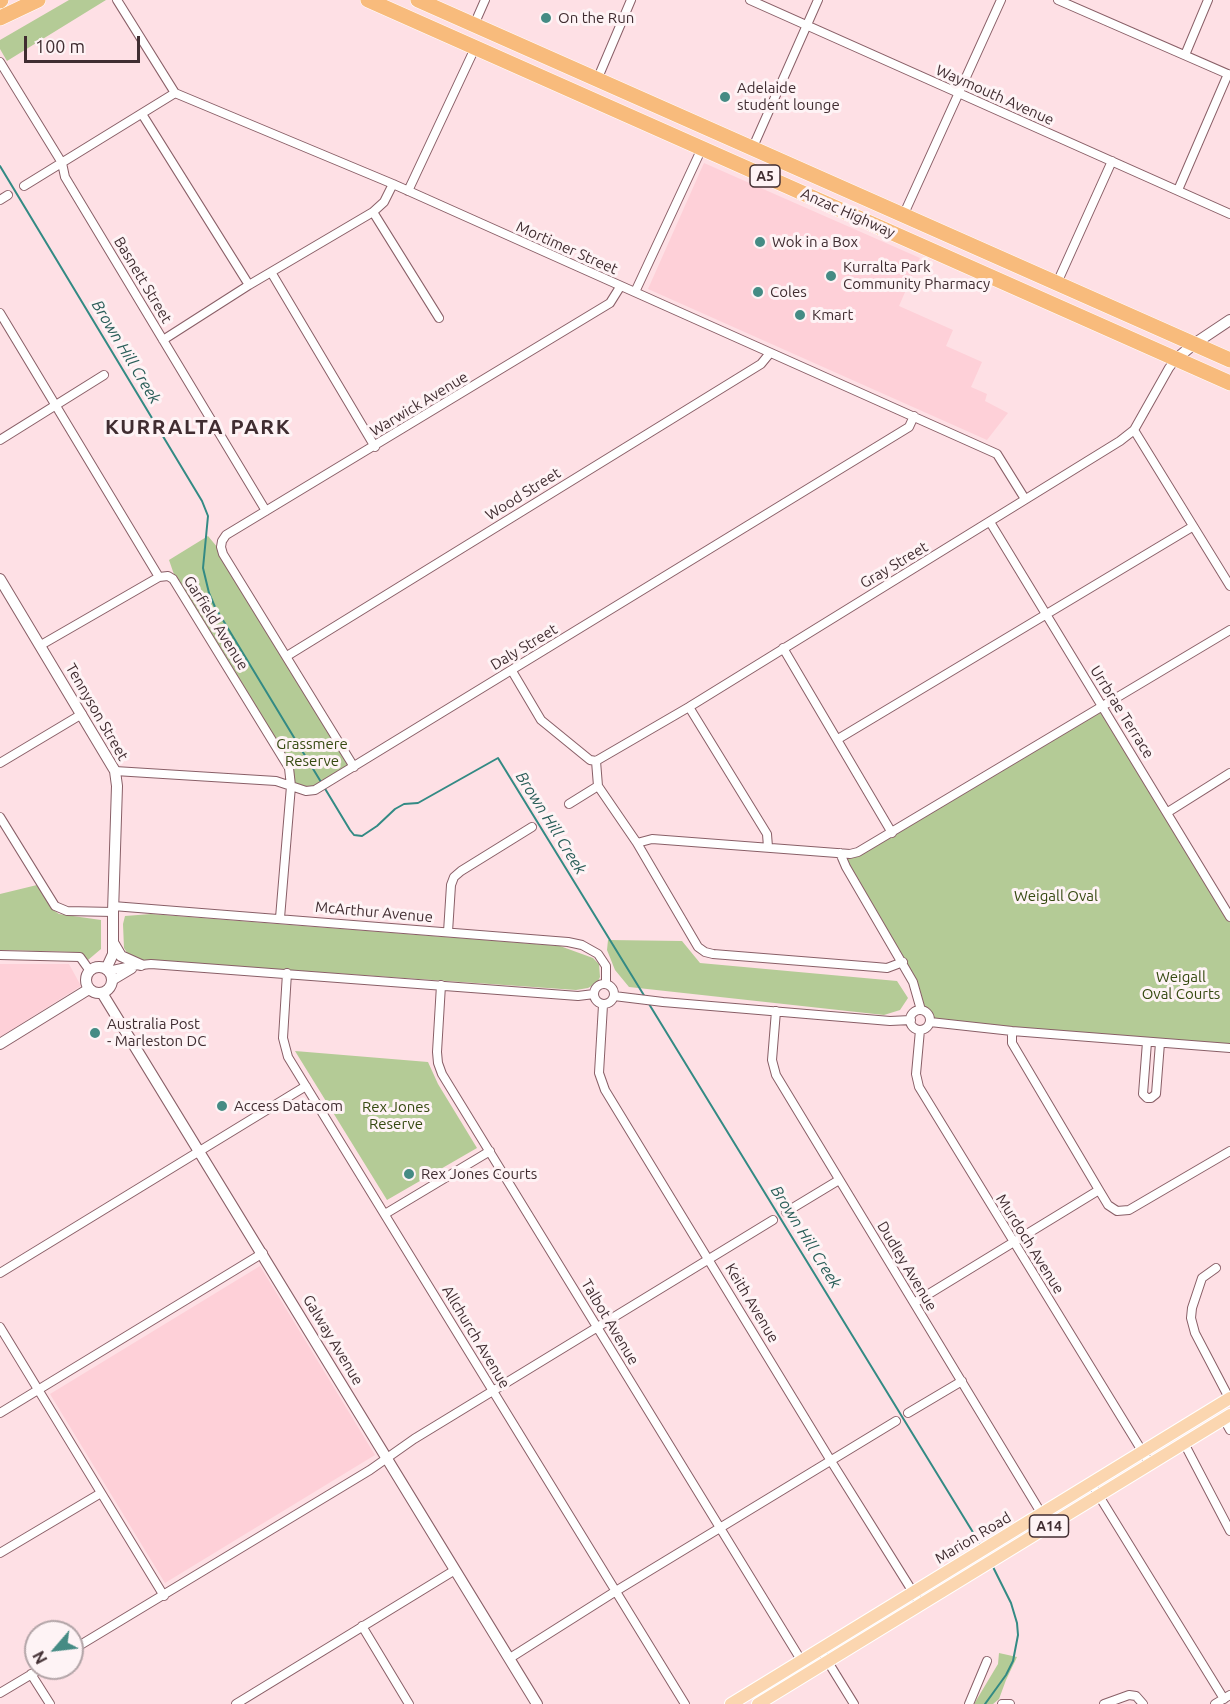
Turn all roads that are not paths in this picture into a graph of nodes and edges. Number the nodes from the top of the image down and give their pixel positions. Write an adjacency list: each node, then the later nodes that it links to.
1 (38, 0): 12 (highway)
2 (117, 0): 24 (street)
3 (368, 0): 16 (highway, Anzac Highway / A5)
4 (418, 0): 13 (highway, Anzac Highway / A5)
5 (485, 0): 13 (street)
6 (631, 0): 23 (street)
7 (750, 0): 14 (street, Waymouth Avenue)
8 (818, 0): 14 (street)
9 (1001, 0): 25 (street)
10 (1058, 0): 17 (street)
11 (1208, 0): 17 (street)
12 (0, 18)
13 (474, 25): 15 (highway, Anzac Highway / A5)
14 (807, 25): 25 (street, Waymouth Avenue); 29 (street)
15 (514, 43): 18 (highway, Anzac Highway / A5); 20 (highway)
16 (474, 48): 20 (highway, Anzac Highway / A5); 36 (street)
17 (1185, 55): 21 (street)
18 (545, 57): 22 (highway); 23 (highway, Anzac Highway / A5)
19 (0, 62): 32 (street, Basnett Street)
20 (519, 67): 22 (highway, Anzac Highway / A5)
21 (1229, 74): 35 (street)
22 (543, 77): 28 (highway, Anzac Highway / A5)
23 (597, 80): 26 (highway, Anzac Highway / A5)
24 (175, 93): 27 (street); 33 (street, Mortimer Street)
25 (958, 94): 31 (street, Waymouth Avenue); 39 (street)
26 (663, 109): 28 (highway); 29 (highway, Anzac Highway / A5)
27 (142, 114): 32 (street); 45 (street)
28 (656, 127): 30 (highway, Anzac Highway / A5)
29 (753, 147): 39 (highway, Anzac Highway / A5)
30 (702, 148): 40 (highway, Anzac Highway / A5); 47 (street)
31 (1112, 161): 35 (street, Waymouth Avenue); 44 (street)
32 (62, 163): 34 (street); 53 (street, Basnett Street)
33 (393, 184): 36 (street, Mortimer Street); 37 (street)
34 (24, 186)
35 (1178, 190): 38 (street, Waymouth Avenue)
36 (408, 191): 46 (street, Mortimer Street)
37 (373, 212): 42 (street); 50 (street)
38 (1230, 214)
39 (903, 216): 40 (highway); 41 (highway, Anzac Highway / A5)
40 (918, 244): 43 (highway, Anzac Highway / A5)
41 (999, 258): 43 (highway); 44 (highway, Anzac Highway / A5)
42 (271, 272): 45 (street); 64 (street)
43 (1003, 281): 52 (highway, Anzac Highway / A5)
44 (1057, 283): 48 (highway, Anzac Highway / A5)
45 (249, 285): 53 (street)
46 (620, 287): 47 (street, Mortimer Street); 64 (street, Warwick Avenue)
47 (635, 292): 55 (street, Mortimer Street)
48 (1122, 312): 52 (highway); 54 (highway, Anzac Highway / A5)
49 (0, 313): 60 (street, Garfield Avenue)
50 (439, 318)
51 (1230, 320): 54 (street)
52 (1114, 331): 56 (highway, Anzac Highway / A5)
53 (163, 340): 66 (street, Basnett Street)
54 (1194, 344): 56 (street); 57 (highway, Anzac Highway / A5)
55 (771, 353): 61 (street, Mortimer Street); 76 (street, Wood Street)
56 (1176, 359): 59 (highway, Anzac Highway / A5); 62 (street, Gray Street)
57 (1230, 360)
58 (104, 375): 60 (street)
59 (1230, 382)
60 (56, 405): 63 (street); 69 (street, Garfield Avenue)
61 (914, 417): 65 (street, Mortimer Street); 77 (street, Daly Street)
62 (1134, 430): 65 (street, Gray Street); 68 (street)
63 (0, 440)
64 (375, 447): 66 (street, Warwick Avenue)
65 (1025, 499): 67 (street, Gray Street)
66 (266, 512): 76 (street, Warwick Avenue)
67 (990, 522): 72 (street, Urrbrae Terrace); 75 (street, Gray Street)
68 (1192, 526): 71 (street); 72 (street)
69 (159, 577): 74 (street); 87 (street, Garfield Avenue)
70 (0, 579): 74 (street, Tennyson Street)
71 (1230, 586)
72 (1046, 614): 79 (street, Urrbrae Terrace); 81 (street)
73 (1230, 630): 79 (street)
74 (41, 645): 80 (street, Tennyson Street)
75 (783, 648): 78 (street, Gray Street); 81 (street)
76 (286, 656): 84 (street)
77 (512, 671): 82 (street); 84 (street, Daly Street)
78 (689, 706): 82 (street, Gray Street); 95 (street)
79 (1103, 707): 90 (street, Urrbrae Terrace); 93 (street)
80 (82, 714): 83 (street); 85 (street, Tennyson Street)
81 (838, 739): 93 (street)
82 (596, 761): 88 (street)
83 (0, 763)
84 (354, 767): 87 (street, Daly Street)
85 (115, 771): 87 (street, Daly Street); 97 (street, Tennyson Street)
86 (1230, 773): 90 (street)
87 (291, 786): 99 (street, Garfield Avenue)
88 (598, 786): 89 (street); 94 (street)
89 (569, 804)
90 (1168, 812): 98 (street, Urrbrae Terrace)
91 (0, 817): 97 (street, McArthur Avenue)
92 (532, 827): 100 (street)
93 (892, 833): 96 (street)
94 (637, 843): 95 (street); 103 (street)
95 (768, 847): 96 (street)
96 (845, 854): 103 (street)
97 (113, 909): 99 (street, McArthur Avenue); 101 (street, Tennyson Street); 105 (street, Tennyson Street)
98 (1230, 915)
99 (280, 918): 100 (street, McArthur Avenue)
100 (448, 932): 107 (street, McArthur Avenue)
101 (113, 944): 104 (street); 105 (street, Tennyson Street)
102 (0, 955): 105 (street)
103 (903, 962): 114 (street)
104 (141, 964): 105 (street); 106 (street)
105 (103, 972): 109 (street); 110 (street)
106 (287, 974): 108 (street); 124 (street, Allchurch Avenue)
107 (606, 984): 111 (street); 112 (street)
108 (441, 985): 111 (street); 126 (street, Talbot Avenue)
109 (89, 988): 110 (street); 122 (street)
110 (102, 993): 125 (street, Galway Avenue)
111 (594, 994): 113 (street)
112 (614, 996): 113 (street); 115 (street)
113 (603, 1005): 135 (street, Keith Avenue)
114 (921, 1010): 116 (street); 117 (street)
115 (776, 1011): 116 (street); 128 (street, Dudley Avenue)
116 (910, 1020): 118 (street)
117 (930, 1022): 118 (street); 119 (street)
118 (920, 1030): 133 (street, Murdoch Avenue)
119 (1012, 1031): 120 (street); 129 (street)
120 (1147, 1042): 121 (street); 121 (street)
121 (1160, 1043): 123 (street)
122 (0, 1044)
123 (1228, 1047)
124 (306, 1086): 125 (street); 131 (street, Allchurch Avenue)
125 (199, 1151): 134 (street, Galway Avenue); 137 (street)
126 (490, 1151): 131 (street); 140 (street, Talbot Avenue)
127 (1230, 1151): 129 (street)
128 (839, 1180): 130 (street); 138 (street, Dudley Avenue)
129 (1099, 1190): 133 (street)
130 (786, 1212)
131 (385, 1214): 143 (street, Allchurch Avenue)
132 (773, 1220): 135 (street)
133 (1013, 1242): 138 (street); 150 (street, Murdoch Avenue)
134 (262, 1253): 142 (street); 151 (street, Galway Avenue)
135 (709, 1259): 140 (street); 152 (street, Keith Avenue)
136 (1216, 1268): 144 (street)
137 (0, 1273)
138 (914, 1303): 141 (street, Dudley Avenue)
139 (0, 1327): 142 (street)
140 (597, 1327): 143 (street); 159 (street, Talbot Avenue)
141 (962, 1381): 146 (street); 157 (street, Dudley Avenue)
142 (38, 1389): 145 (street); 155 (street)
143 (493, 1391): 151 (street); 163 (street, Allchurch Avenue)
144 (1230, 1398): 150 (main road, Marion Road / A14)
145 (0, 1413)
146 (908, 1413)
147 (896, 1421): 152 (street)
148 (1228, 1421): 149 (main road, Marion Road / A14)
149 (1184, 1443): 153 (main road, Marion Road / A14); 160 (street)
150 (1143, 1452): 153 (street, Murdoch Avenue); 154 (main road, Marion Road / A14)
151 (387, 1458): 162 (street, Galway Avenue); 165 (street)
152 (831, 1461): 159 (street); 164 (street, Keith Avenue)
153 (1150, 1464): 156 (main road, Marion Road / A14)
154 (1091, 1483): 156 (street); 157 (main road, Marion Road / A14)
155 (101, 1492): 161 (street); 165 (street)
156 (1099, 1496): 158 (main road, Marion Road / A14); 177 (street)
157 (1041, 1513): 158 (street, Dudley Avenue); 164 (main road, Marion Road / A14)
158 (1049, 1526): 166 (main road, Marion Road / A14)
159 (720, 1528): 163 (street); 171 (street, Talbot Avenue)
160 (1230, 1531)
161 (0, 1553)
162 (455, 1570): 167 (street); 170 (street, Galway Avenue)
163 (615, 1591): 170 (street); 182 (street, Allchurch Avenue)
164 (913, 1591): 166 (street, Keith Avenue); 169 (main road, Marion Road / A14)
165 (164, 1596): 168 (street)
166 (921, 1605): 173 (main road, Marion Road / A14)
167 (362, 1626): 179 (street); 180 (street)
168 (84, 1643)
169 (820, 1648): 171 (main road, Marion Road / A14); 173 (street)
170 (510, 1658): 181 (street, Galway Avenue)
171 (801, 1660): 183 (main road, Marion Road / A14)
172 (987, 1661): 186 (street)
173 (828, 1662): 184 (main road, Marion Road / A14); 185 (street)
174 (24, 1679): 176 (street)
175 (36, 1680): 178 (street)
176 (0, 1693)
177 (1227, 1697): 191 (street)
178 (50, 1704)
179 (236, 1704)
180 (409, 1704)
181 (537, 1704)
182 (685, 1704)
183 (731, 1704)
184 (758, 1704)
185 (854, 1704)
186 (969, 1704)
187 (1002, 1704): 188 (street)
188 (1010, 1704)
189 (1104, 1704): 190 (street)
190 (1143, 1704)
191 (1215, 1704)

